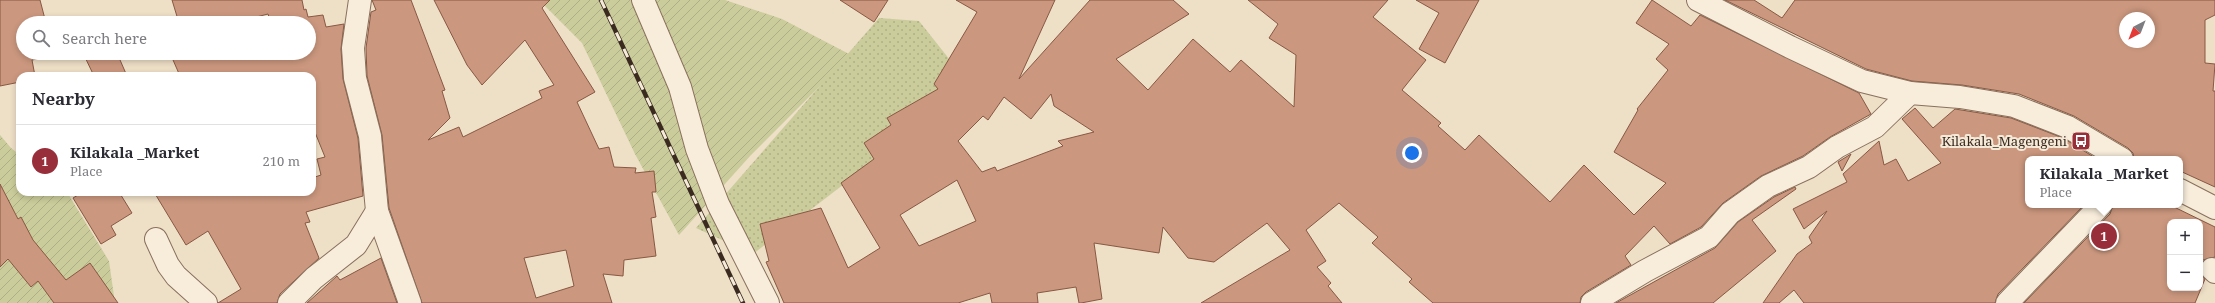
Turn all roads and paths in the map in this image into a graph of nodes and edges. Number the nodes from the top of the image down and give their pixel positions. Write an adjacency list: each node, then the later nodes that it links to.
1 (360, 0): 9 (street)
2 (643, 0): 14 (street)
3 (1706, 2): 4 (street)
4 (1910, 94): 5 (street); 15 (street)
5 (2117, 156)
6 (2183, 192): 8 (street)
7 (2098, 208): 16 (street)
8 (2215, 208)
9 (377, 212): 12 (street); 13 (street)
10 (156, 239): 11 (street)
11 (206, 303)
12 (289, 303)
13 (410, 303)
14 (768, 303)
15 (1592, 303)
16 (2007, 303)

